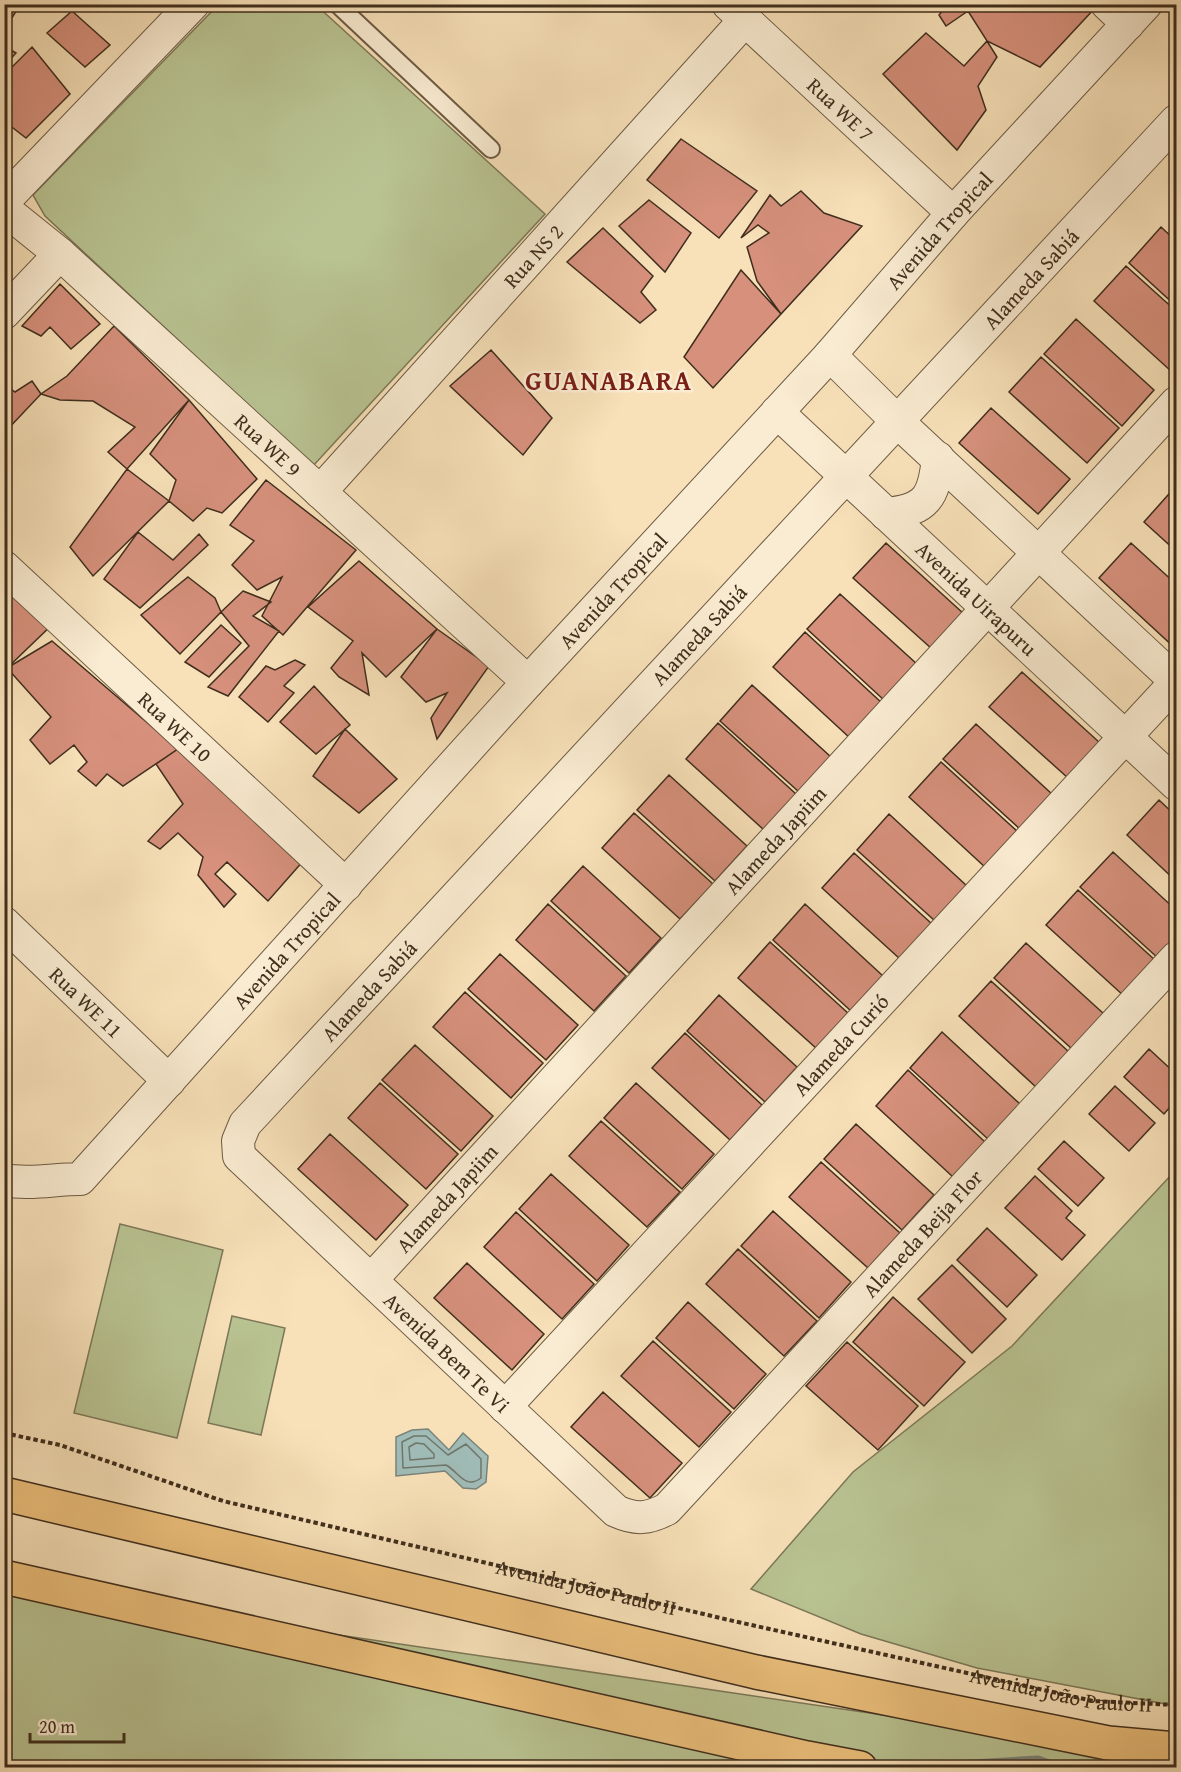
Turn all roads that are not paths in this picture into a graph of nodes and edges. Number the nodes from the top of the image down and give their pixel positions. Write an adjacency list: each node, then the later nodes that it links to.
1 (337, 4): 6 (lane)
2 (184, 8): 7 (street)
3 (1127, 11): 9 (street, Avenida Tropical)
4 (737, 12): 9 (street, Rua WE 7); 18 (street, Rua NS 2)
5 (1176, 121): 15 (street, Alameda Sabiá)
6 (491, 149)
7 (4, 201)
8 (4, 209): 10 (street, Rua WE 9)
9 (953, 213): 12 (street, Avenida Tropical)
10 (60, 254): 11 (street); 18 (street, Rua WE 9)
11 (4, 313)
12 (830, 355): 14 (street, Avenida Tropical); 15 (street)
13 (1176, 403): 20 (street, Alameda Japiim)
14 (777, 412): 17 (street, Avenida Uirapuru); 23 (street, Avenida Tropical)
15 (898, 422): 16 (street); 17 (street, Alameda Sabiá)
16 (938, 458): 19 (street); 20 (street)
17 (846, 477): 19 (street, Avenida Uirapuru); 31 (street, Alameda Sabiá)
18 (320, 492): 23 (street, Rua WE 9)
19 (886, 514): 22 (street, Avenida Uirapuru)
20 (1038, 552): 22 (street, Alameda Japiim); 24 (street)
21 (4, 567): 27 (street, Rua WE 10)
22 (987, 608): 25 (street, Avenida Uirapuru); 33 (street, Alameda Japiim)
23 (528, 682): 27 (street, Avenida Tropical)
24 (1176, 682): 25 (street, Alameda Curió)
25 (1126, 737): 26 (street, Avenida Uirapuru); 34 (street, Alameda Curió)
26 (1176, 784)
27 (346, 885): 30 (street, Avenida Tropical)
28 (4, 923): 30 (street, Rua WE 11)
29 (1176, 958): 36 (street, Alameda Beija Flor)
30 (169, 1081): 32 (street, Avenida Tropical)
31 (238, 1156): 33 (street, Avenida Bem Te Vi)
32 (4, 1180)
33 (372, 1279): 34 (street, Avenida Bem Te Vi)
34 (505, 1407): 36 (street, Avenida Bem Te Vi)
35 (4, 1494): 38 (main road, Avenida João Paulo II)
36 (667, 1509)
37 (4, 1577): 39 (main road)
38 (1176, 1749)
39 (860, 1767)

